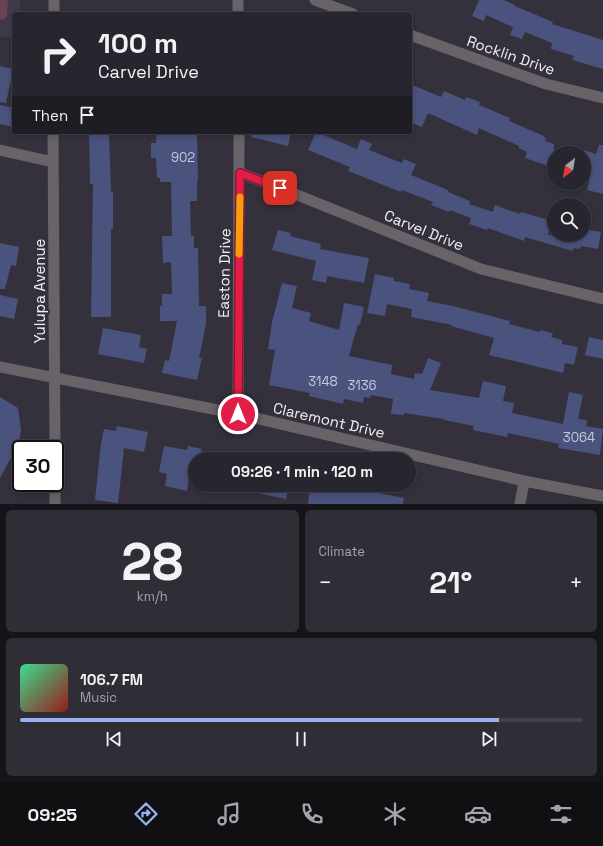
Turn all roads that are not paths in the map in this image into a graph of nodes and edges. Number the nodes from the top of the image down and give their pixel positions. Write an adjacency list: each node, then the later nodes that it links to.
1 (54, 0): 4 (street)
2 (238, 0): 5 (street)
3 (315, 0): 6 (street)
4 (54, 12)
5 (238, 12)
6 (348, 12)
7 (412, 36): 8 (street, Rocklin Drive)
8 (603, 98)
9 (53, 134): 12 (street, Yulupa Avenue)
10 (239, 134): 13 (street, Easton Drive)
11 (0, 150): 12 (street)
12 (53, 162): 16 (street, Yulupa Avenue)
13 (240, 173): 14 (street, Carvel Drive); 17 (street, Easton Drive)
14 (603, 299)
15 (0, 367): 16 (street, Claremont Drive)
16 (54, 377): 17 (street, Claremont Drive); 18 (street, Yulupa Avenue)
17 (238, 414): 19 (street, Claremont Drive)
18 (55, 440)
19 (524, 481): 21 (street, Claremont Drive); 23 (street)
20 (56, 492): 22 (street)
21 (603, 496)
22 (56, 504)
23 (520, 504)

